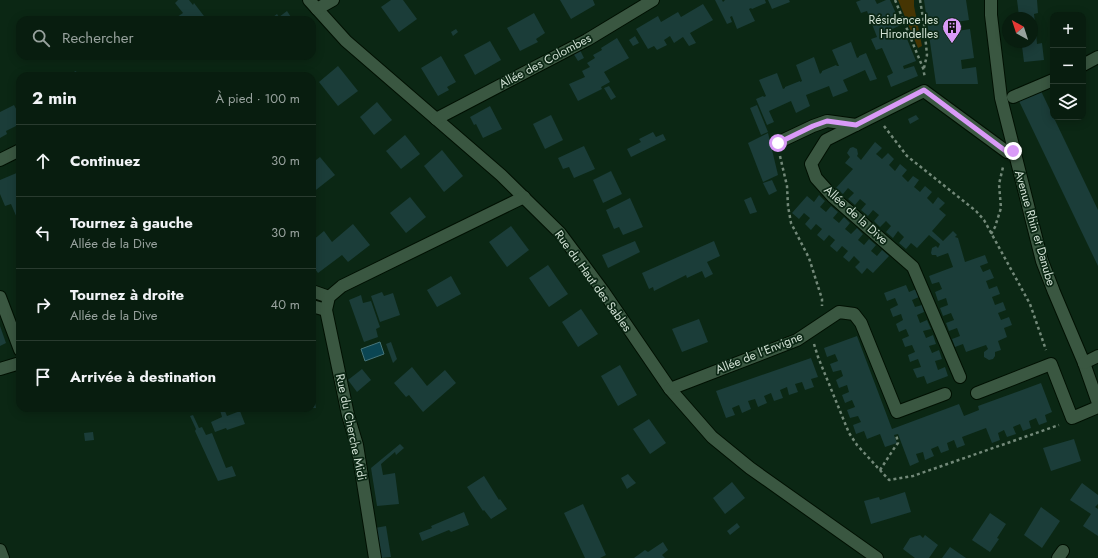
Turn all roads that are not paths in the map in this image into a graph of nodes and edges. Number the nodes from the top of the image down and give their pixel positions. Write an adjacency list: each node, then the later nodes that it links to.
1 (309, 0): 5 (street, Rue du Haut des Sables)
2 (333, 0): 5 (street)
3 (653, 0): 10 (street, Allée des Colombes)
4 (991, 0): 14 (street, Avenue Rhin et Danube)
5 (318, 9): 10 (street, Rue du Haut des Sables)
6 (1098, 57): 7 (street)
7 (1086, 63)
8 (1050, 81): 9 (street)
9 (1013, 97)
10 (436, 118): 16 (street, Rue du Haut des Sables)
11 (856, 125): 12 (street); 14 (street, Allée de la Dive); 27 (street, Allée de la Dive)
12 (778, 143)
13 (16, 152): 15 (street)
14 (1015, 156): 24 (street, Avenue Rhin et Danube)
15 (0, 160)
16 (524, 197): 19 (street); 28 (street, Rue du Haut des Sables)
17 (316, 292): 19 (street)
18 (0, 297): 22 (street)
19 (329, 297): 21 (street, Rue du Cherche Midi)
20 (316, 307): 21 (street)
21 (326, 310): 35 (street, Rue du Cherche Midi)
22 (16, 339)
23 (1098, 356): 24 (street)
24 (1084, 363): 31 (street, Avenue Rhin et Danube)
25 (16, 364): 26 (street)
26 (0, 369)
27 (960, 377)
28 (670, 389): 30 (street, Allée de l'Envigne); 36 (street, Rue du Haut des Sables)
29 (977, 393): 32 (street)
30 (945, 394)
31 (1098, 403)
32 (1098, 408)
33 (0, 550): 34 (street)
34 (3, 558)
35 (375, 558)
36 (877, 558)

